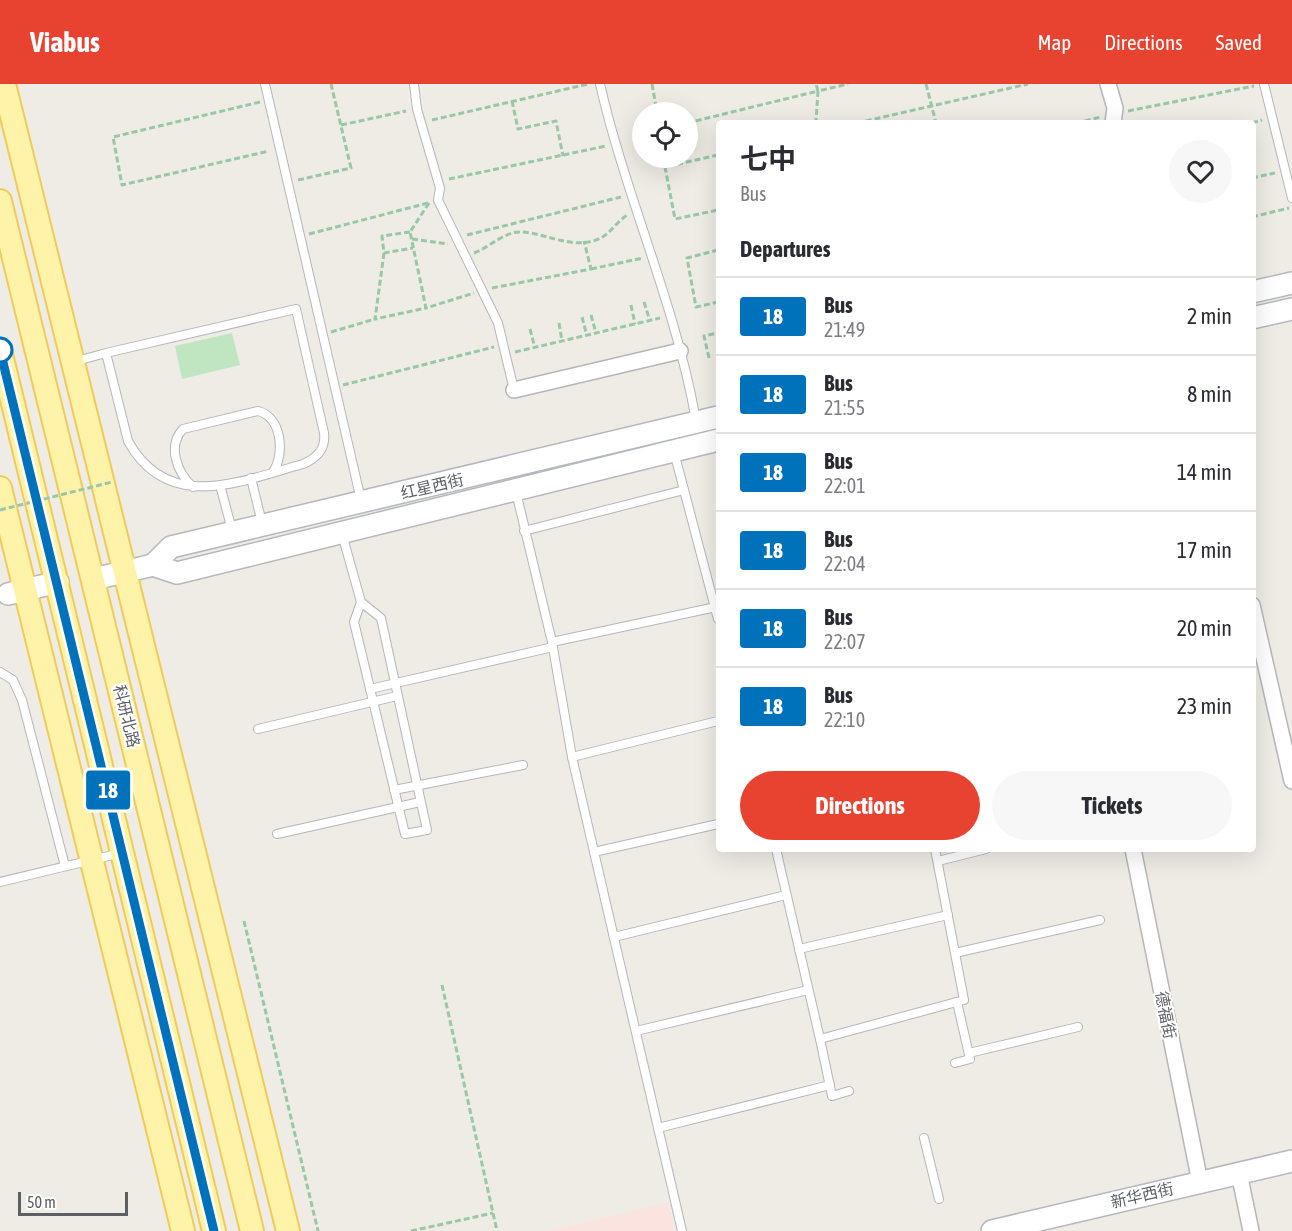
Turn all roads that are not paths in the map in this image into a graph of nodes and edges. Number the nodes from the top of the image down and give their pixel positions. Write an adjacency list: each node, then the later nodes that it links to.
1 (4, 84): 37 (main road)
2 (265, 84): 30 (lane)
3 (414, 84): 18 (lane)
4 (600, 84): 15 (lane)
5 (1108, 84): 7 (street)
6 (1263, 84): 8 (lane)
7 (1114, 118)
8 (1292, 198)
9 (0, 201): 38 (main road, 科研北路)
10 (1292, 283): 11 (main road)
11 (1256, 291)
12 (1292, 309): 13 (main road)
13 (1256, 317)
14 (0, 350): 39 (main road)
15 (680, 351): 18 (street); 20 (lane)
16 (106, 353): 17 (lane); 23 (lane); 27 (lane)
17 (84, 358)
18 (514, 390)
19 (716, 418): 20 (main road, 红星西街)
20 (692, 424): 22 (main road); 30 (main road, 红星西街)
21 (716, 440): 22 (main road, 红星西街)
22 (683, 448): 28 (main road, 红星西街); 29 (lane)
23 (273, 472): 24 (lane); 27 (lane)
24 (251, 478): 25 (lane); 32 (lane)
25 (220, 485): 27 (lane); 34 (lane)
26 (0, 488): 40 (main road)
27 (194, 488)
28 (515, 490): 33 (lane); 35 (main road, 红星西街)
29 (684, 490): 33 (lane); 42 (lane)
30 (362, 502): 31 (main road, 红星西街)
31 (335, 509): 32 (main road, 红星西街); 35 (main road)
32 (263, 525): 34 (main road, 红星西街)
33 (524, 531): 44 (lane)
34 (232, 532): 36 (main road, 红星西街)
35 (342, 533): 36 (main road, 红星西街); 41 (lane)
36 (153, 565): 37 (main road, 红星西街)
37 (125, 572): 38 (main road, 红星西街); 95 (main road)
38 (94, 579): 94 (main road, 科研北路)
39 (58, 582): 40 (main road); 61 (main road)
40 (8, 594): 67 (main road)
41 (361, 602): 46 (lane); 47 (lane)
42 (716, 607): 44 (lane)
43 (1256, 623): 54 (street)
44 (552, 645): 46 (lane); 52 (lane)
45 (0, 672): 69 (lane)
46 (394, 682): 47 (lane); 48 (lane)
47 (370, 689): 49 (lane)
48 (397, 696): 49 (lane); 55 (lane)
49 (373, 702): 51 (lane); 56 (lane)
50 (716, 721): 52 (lane)
51 (258, 729)
52 (572, 757): 62 (lane)
53 (523, 765): 55 (lane)
54 (1292, 781)
55 (417, 785): 56 (lane); 57 (lane)
56 (394, 790): 58 (lane)
57 (420, 802): 58 (lane); 58 (lane)
58 (398, 807): 60 (lane)
59 (716, 824): 62 (lane)
60 (278, 834)
61 (123, 852): 67 (lane); 93 (main road)
62 (594, 852): 74 (lane)
63 (778, 852): 71 (lane)
64 (936, 852): 68 (lane)
65 (974, 852): 68 (lane)
66 (1134, 852): 90 (street, 德福街)
67 (92, 860): 69 (lane); 92 (main road)
68 (938, 861): 72 (lane)
69 (65, 866): 70 (lane)
70 (0, 882)
71 (786, 895): 74 (lane); 75 (lane)
72 (948, 915): 75 (lane); 76 (lane)
73 (1100, 920): 76 (lane)
74 (614, 937): 80 (lane)
75 (799, 949): 77 (lane)
76 (955, 953): 78 (lane)
77 (808, 990): 80 (lane); 81 (lane)
78 (957, 1002): 81 (lane); 82 (lane)
79 (1078, 1027): 82 (lane)
80 (636, 1032): 86 (lane)
81 (820, 1039): 84 (lane)
82 (969, 1053): 83 (lane)
83 (955, 1063)
84 (830, 1085): 85 (lane); 86 (lane)
85 (849, 1091)
86 (658, 1128): 96 (lane)
87 (924, 1138): 91 (lane)
88 (1292, 1161): 89 (main road, 新华西街)
89 (1239, 1173): 90 (main road, 新华西街); 98 (street)
90 (1200, 1182): 97 (main road, 新华西街)
91 (939, 1198)
92 (183, 1231)
93 (214, 1231)
94 (252, 1231)
95 (288, 1231)
96 (682, 1231)
97 (992, 1231)
98 (1251, 1231)

